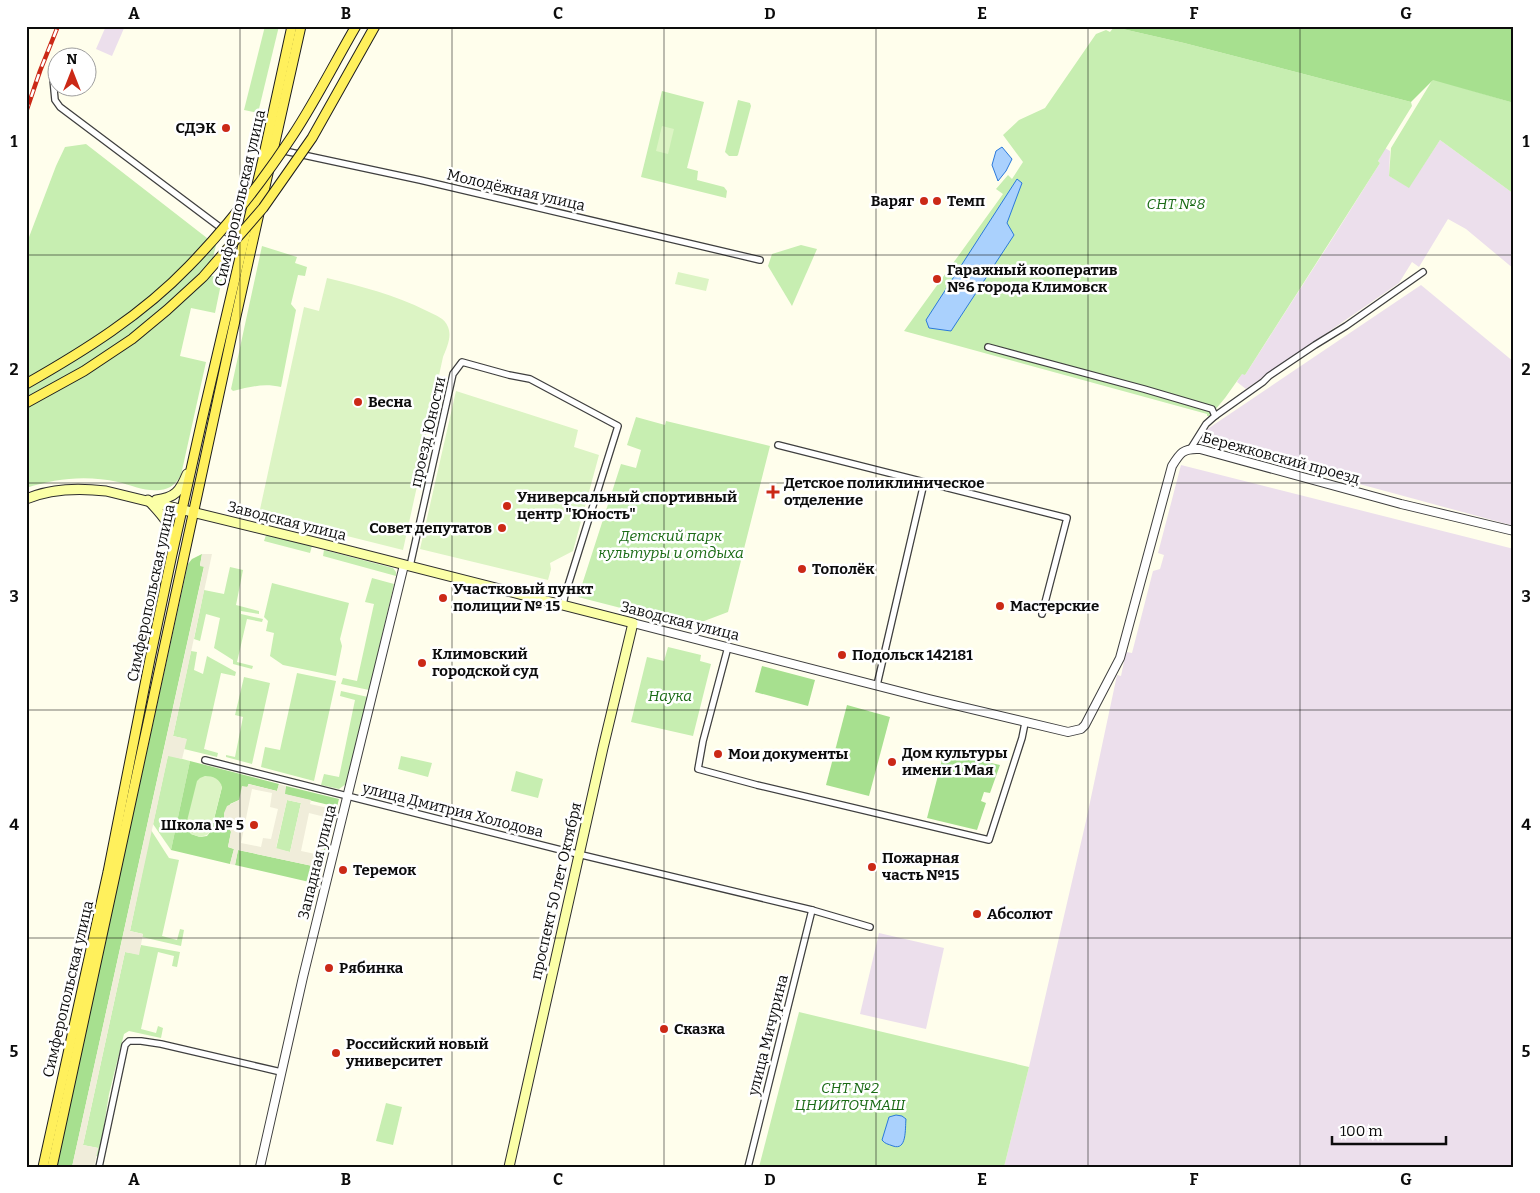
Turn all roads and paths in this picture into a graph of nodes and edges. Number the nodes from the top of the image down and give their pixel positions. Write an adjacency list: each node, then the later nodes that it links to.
1 (292, 26): 6 (main road, Симферопольская улица)
2 (301, 26): 6 (main road, Симферопольская улица)
3 (356, 26): 11 (main road, bridge)
4 (375, 26): 12 (main road, bridge)
5 (55, 98): 7 (street)
6 (270, 148): 7 (main road, Симферопольская улица); 8 (street, Молодёжная улица); 21 (main road, Симферопольская улица)
7 (244, 240): 16 (main road, Симферопольская улица)
8 (760, 260)
9 (1423, 272): 13 (street)
10 (988, 347): 13 (street)
11 (26, 384)
12 (26, 404)
13 (1215, 416): 15 (street)
14 (778, 444): 17 (street)
15 (1191, 448): 22 (street, Бережковский проезд); 29 (street, Бережковский проезд)
16 (196, 453): 19 (main road); 20 (main road, Симферопольская улица)
17 (924, 483): 26 (street); 30 (street)
18 (26, 498): 19 (main road, Заводская улица)
19 (148, 500): 20 (main road, Заводская улица); 23 (main road)
20 (182, 509): 21 (main road, Заводская улица); 23 (main road, Симферопольская улица)
21 (194, 512): 24 (main road, Заводская улица); 39 (main road, Симферопольская улица)
22 (1514, 532)
23 (172, 559): 38 (main road, Симферопольская улица)
24 (407, 565): 25 (main road, Заводская улица); 25 (street, проезд Юности); 33 (street, Западная улица)
25 (563, 605): 27 (main road, Заводская улица)
26 (1042, 614)
27 (633, 623): 28 (street, Заводская улица); 34 (main road, проспект 50 лет Октября)
28 (728, 647): 30 (street, Заводская улица); 31 (street)
29 (1123, 647): 31 (street, Заводская улица)
30 (876, 685): 31 (street, Заводская улица)
31 (1025, 723)
32 (205, 760): 33 (street, улица Дмитрия Холодова)
33 (347, 797): 34 (street, улица Дмитрия Холодова); 37 (street, Западная улица)
34 (578, 854): 35 (street, улица Дмитрия Холодова); 42 (main road, проспект 50 лет Октября)
35 (812, 910): 36 (street, улица Дмитрия Холодова); 43 (street, улица Мичурина)
36 (870, 926)
37 (282, 1072): 40 (street); 41 (street, Западная улица)
38 (43, 1167)
39 (52, 1167)
40 (100, 1167)
41 (260, 1167)
42 (509, 1167)
43 (748, 1167)

